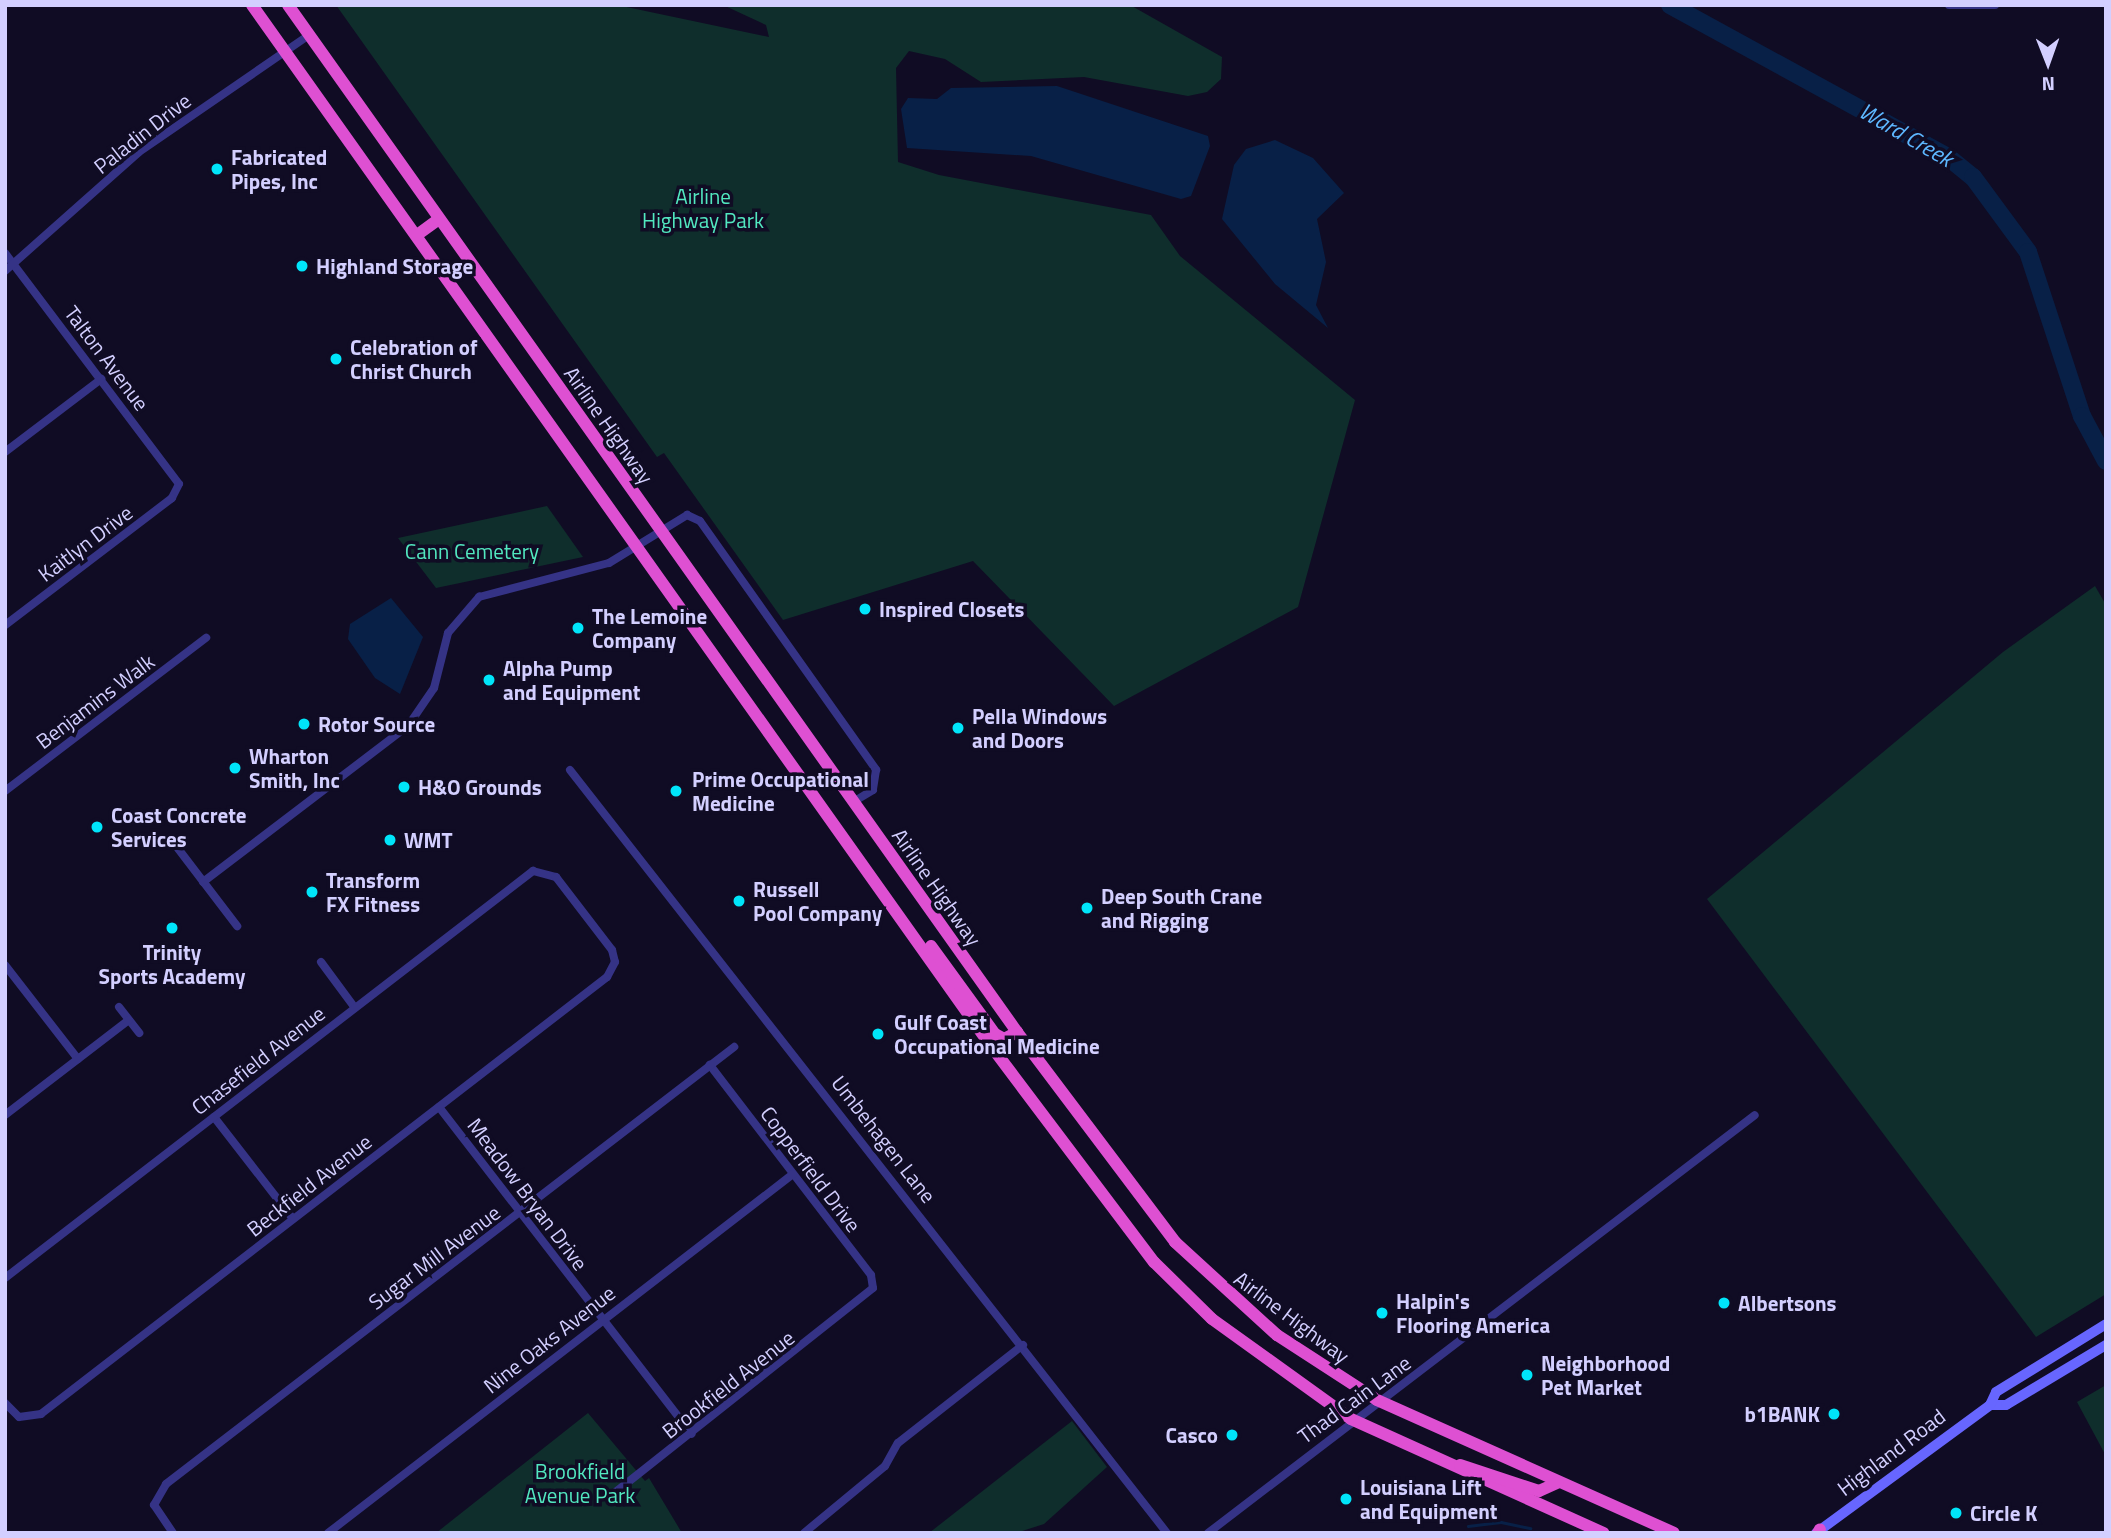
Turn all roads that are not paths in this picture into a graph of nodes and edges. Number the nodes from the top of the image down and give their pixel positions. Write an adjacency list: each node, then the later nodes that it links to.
1 (252, 5): 6 (highway)
2 (288, 5): 5 (highway, Airline Highway)
3 (1949, 5): 4 (street)
4 (1995, 5)
5 (309, 35): 6 (street, Paladin Drive); 7 (highway, Airline Highway)
6 (284, 50): 8 (highway); 10 (street, Paladin Drive)
7 (439, 219): 8 (highway); 15 (highway, Airline Highway)
8 (417, 235): 16 (highway)
9 (5, 253): 10 (street, Talton Avenue)
10 (14, 264): 11 (street, Paladin Drive); 12 (street, Talton Avenue)
11 (5, 271)
12 (101, 379): 13 (street); 14 (street, Talton Avenue)
13 (5, 452)
14 (179, 484): 17 (street, Kaitlyn Drive)
15 (660, 530): 16 (street); 21 (highway, Airline Highway); 21 (street)
16 (636, 545): 24 (highway); 25 (street)
17 (5, 625)
18 (206, 638): 20 (street, Benjamins Walk)
19 (570, 770): 48 (street, Umbehagen Lane)
20 (5, 791)
21 (853, 802): 32 (highway, Airline Highway)
22 (170, 838): 25 (street)
23 (533, 871): 30 (street, Chasefield Avenue); 37 (street, Beckfield Avenue)
24 (874, 879): 32 (highway); 53 (highway)
25 (203, 882): 26 (street)
26 (237, 926)
27 (321, 962): 30 (street)
28 (5, 965): 35 (street)
29 (119, 1007): 31 (street)
30 (355, 1008): 40 (street, Chasefield Avenue)
31 (129, 1020): 33 (street); 35 (street)
32 (1017, 1032): 50 (highway, Airline Highway)
33 (139, 1033)
34 (734, 1047): 36 (street, Sugar Mill Avenue)
35 (78, 1059): 38 (street)
36 (710, 1065): 41 (street, Copperfield Drive); 42 (street, Sugar Mill Avenue)
37 (439, 1107): 42 (street, Meadow Bryan Drive); 43 (street, Beckfield Avenue)
38 (5, 1115)
39 (1755, 1115): 50 (street, Thad Cain Lane)
40 (214, 1117): 43 (street); 44 (street, Chasefield Avenue)
41 (793, 1174): 45 (street, Copperfield Drive); 46 (street, Nine Oaks Avenue)
42 (520, 1213): 46 (street, Meadow Bryan Drive); 59 (street, Sugar Mill Avenue)
43 (293, 1219): 51 (street, Beckfield Avenue)
44 (5, 1278)
45 (869, 1297): 54 (street, Brookfield Avenue)
46 (603, 1320): 54 (street, Meadow Bryan Drive); 60 (street, Nine Oaks Avenue)
47 (2106, 1324): 52 (main road, Highland Road)
48 (1023, 1345): 61 (street); 62 (street, Umbehagen Lane)
49 (2106, 1345): 52 (main road, Highland Road)
50 (1382, 1402): 53 (street, Thad Cain Lane); 56 (highway, Airline Highway)
51 (5, 1403)
52 (1990, 1405): 58 (main road, Highland Road)
53 (1351, 1419): 55 (highway); 63 (street, Thad Cain Lane)
54 (692, 1434): 57 (street, Brookfield Avenue)
55 (1390, 1441): 56 (highway); 64 (highway)
56 (1557, 1483): 65 (highway, Airline Highway)
57 (608, 1498)
58 (1818, 1532)
59 (173, 1533)
60 (328, 1533)
61 (804, 1533)
62 (1167, 1533)
63 (1208, 1533)
64 (1604, 1533)
65 (1674, 1533)

